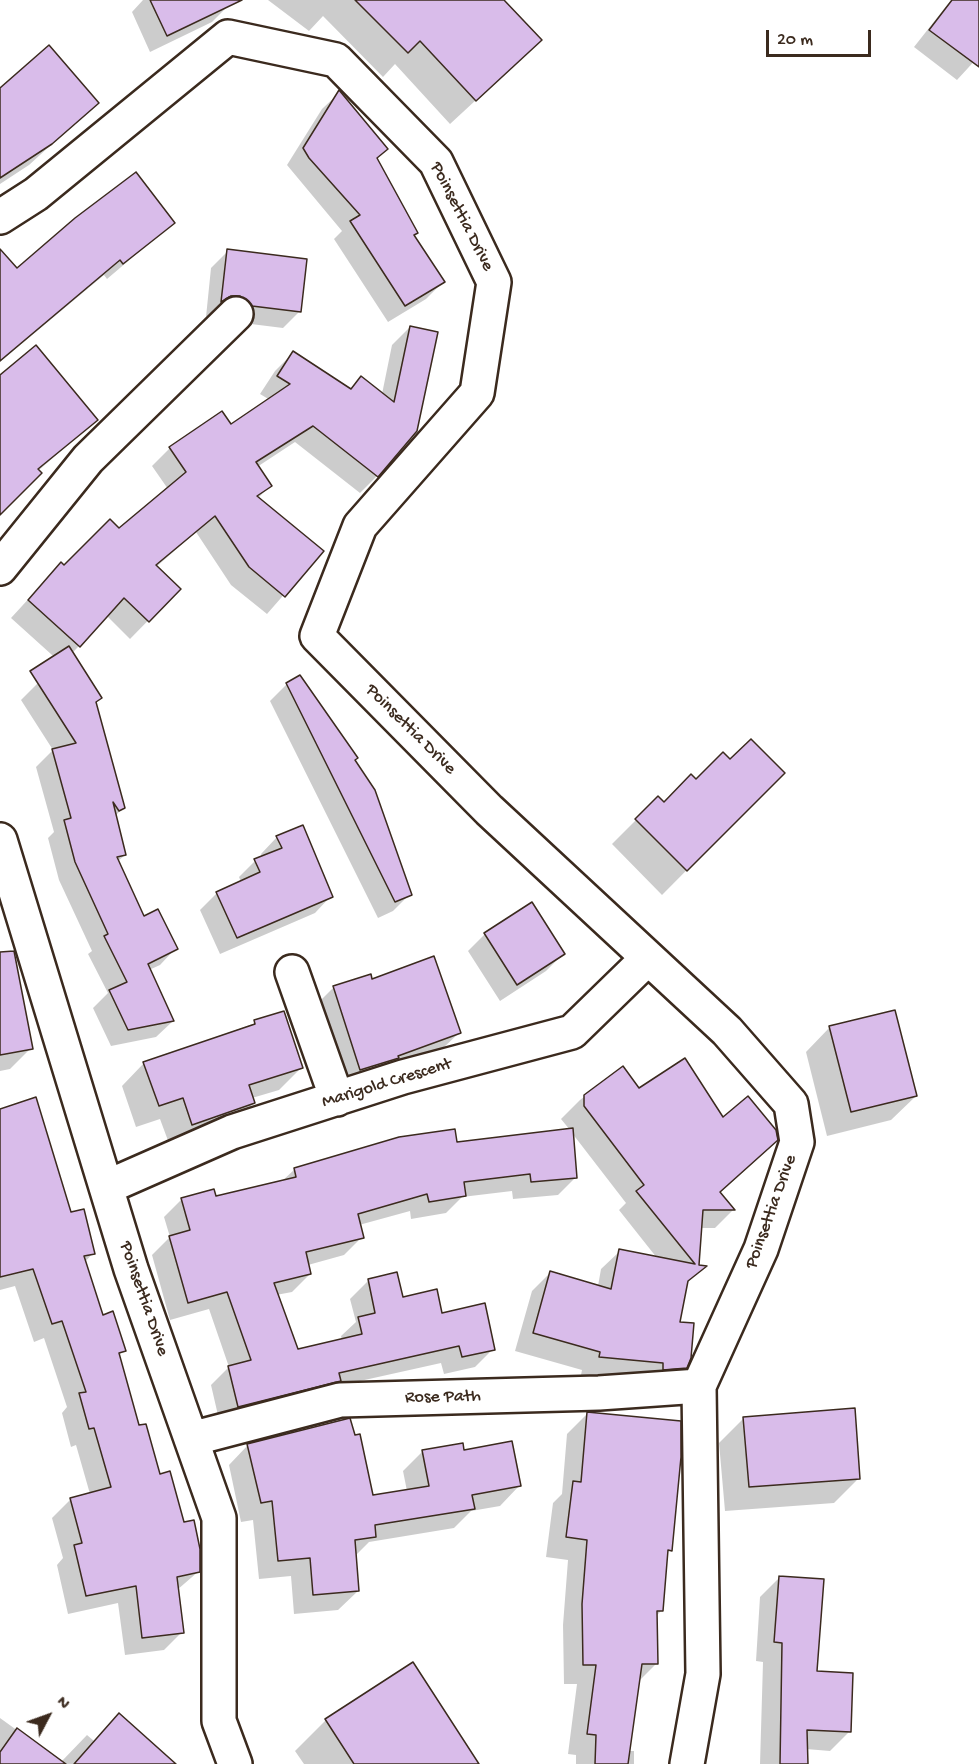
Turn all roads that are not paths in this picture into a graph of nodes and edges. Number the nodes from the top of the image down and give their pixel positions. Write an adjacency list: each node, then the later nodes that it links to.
1 (0, 217): 5 (street, Poinsettia Drive)
2 (236, 314): 3 (street)
3 (0, 568)
4 (0, 840): 8 (street, Poinsettia Drive)
5 (648, 958): 7 (street, Marigold Crescent); 9 (street, Poinsettia Drive)
6 (292, 972): 7 (street)
7 (337, 1098): 8 (street, Marigold Crescent)
8 (107, 1187): 10 (street, Poinsettia Drive)
9 (699, 1386): 10 (street, Rose Path); 12 (street, Poinsettia Drive)
10 (191, 1438): 11 (street, Poinsettia Drive)
11 (235, 1764)
12 (687, 1764)

